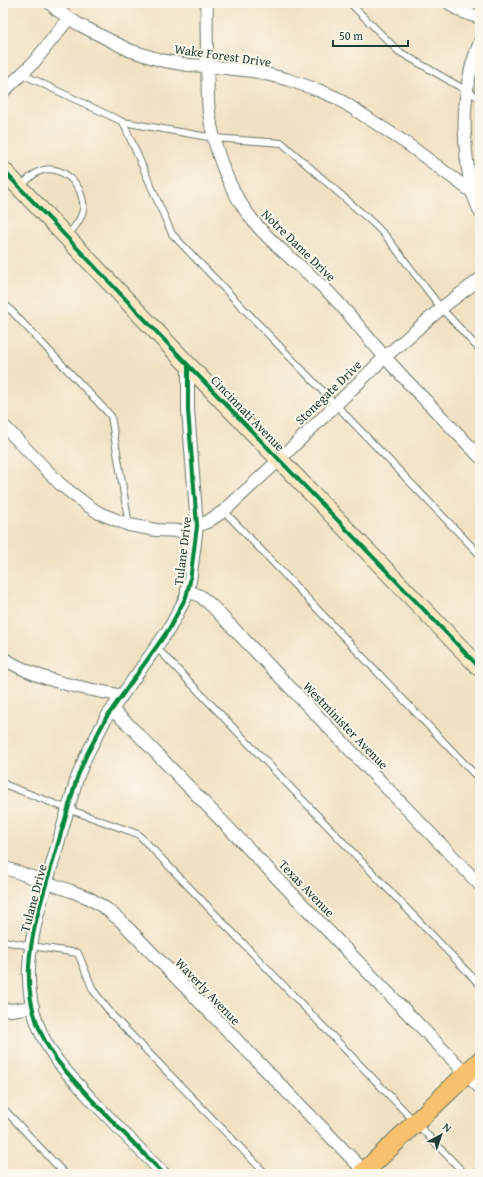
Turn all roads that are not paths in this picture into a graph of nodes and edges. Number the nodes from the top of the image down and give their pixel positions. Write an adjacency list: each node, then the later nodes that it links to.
1 (50, 3): 8 (street, Wake Forest Drive)
2 (208, 3): 10 (street, Notre Dame Drive)
3 (288, 3): 4 (lane)
4 (304, 3)
5 (350, 3): 12 (lane)
6 (449, 3): 7 (street)
7 (480, 17)
8 (69, 18): 10 (street, Wake Forest Drive); 11 (street)
9 (480, 42): 12 (street)
10 (207, 66): 16 (street, Notre Dame Drive); 19 (street, Wake Forest Drive)
11 (22, 74): 13 (street); 15 (lane)
12 (467, 91): 14 (lane); 19 (street)
13 (3, 92)
14 (480, 98)
15 (123, 122): 16 (lane); 28 (lane)
16 (214, 138): 24 (lane); 26 (street, Notre Dame Drive)
17 (3, 170): 18 (street, Cincinnati Avenue)
18 (20, 188): 21 (street, Cincinnati Avenue); 21 (lane)
19 (472, 192): 20 (street)
20 (480, 212)
21 (66, 237): 27 (street, Cincinnati Avenue)
22 (480, 279): 24 (street, Stonegate Drive)
23 (3, 302): 33 (lane)
24 (441, 308): 25 (lane); 26 (street, Stonegate Drive)
25 (480, 350)
26 (385, 357): 28 (street, Stonegate Drive); 30 (street, Notre Dame Drive)
27 (188, 365): 31 (street, Cincinnati Avenue); 34 (street, Tulane Drive)
28 (336, 405): 31 (street, Stonegate Drive); 35 (lane)
29 (3, 425): 33 (street)
30 (480, 457)
31 (279, 460): 32 (street, Stonegate Drive); 39 (street, Cincinnati Avenue)
32 (224, 511): 34 (street, Stonegate Drive); 42 (lane)
33 (129, 525): 34 (street)
34 (198, 526): 36 (street, Tulane Drive)
35 (480, 555)
36 (187, 590): 37 (street, Tulane Drive); 47 (street, Westminister Avenue)
37 (157, 648): 40 (street, Tulane Drive); 50 (lane)
38 (3, 658): 40 (street)
39 (480, 668)
40 (122, 696): 41 (street, Tulane Drive)
41 (112, 710): 44 (street, Tulane Drive); 53 (street, Texas Avenue)
42 (480, 780)
43 (3, 782): 44 (lane)
44 (68, 809): 46 (street, Tulane Drive); 56 (lane)
45 (3, 867): 46 (street, Waverly Avenue)
46 (46, 883): 49 (street, Tulane Drive); 57 (street, Waverly Avenue)
47 (480, 885)
48 (3, 941): 49 (lane)
49 (31, 946): 51 (street, Tulane Drive); 60 (lane)
50 (480, 985)
51 (33, 1007): 52 (street); 59 (street, Tulane Drive)
52 (3, 1009)
53 (473, 1067): 54 (street, Texas Avenue); 56 (main road)
54 (480, 1088)
55 (3, 1108): 58 (lane)
56 (416, 1122): 57 (main road); 61 (lane)
57 (364, 1173)
58 (65, 1174)
59 (164, 1174)
60 (266, 1174)
61 (465, 1174)

